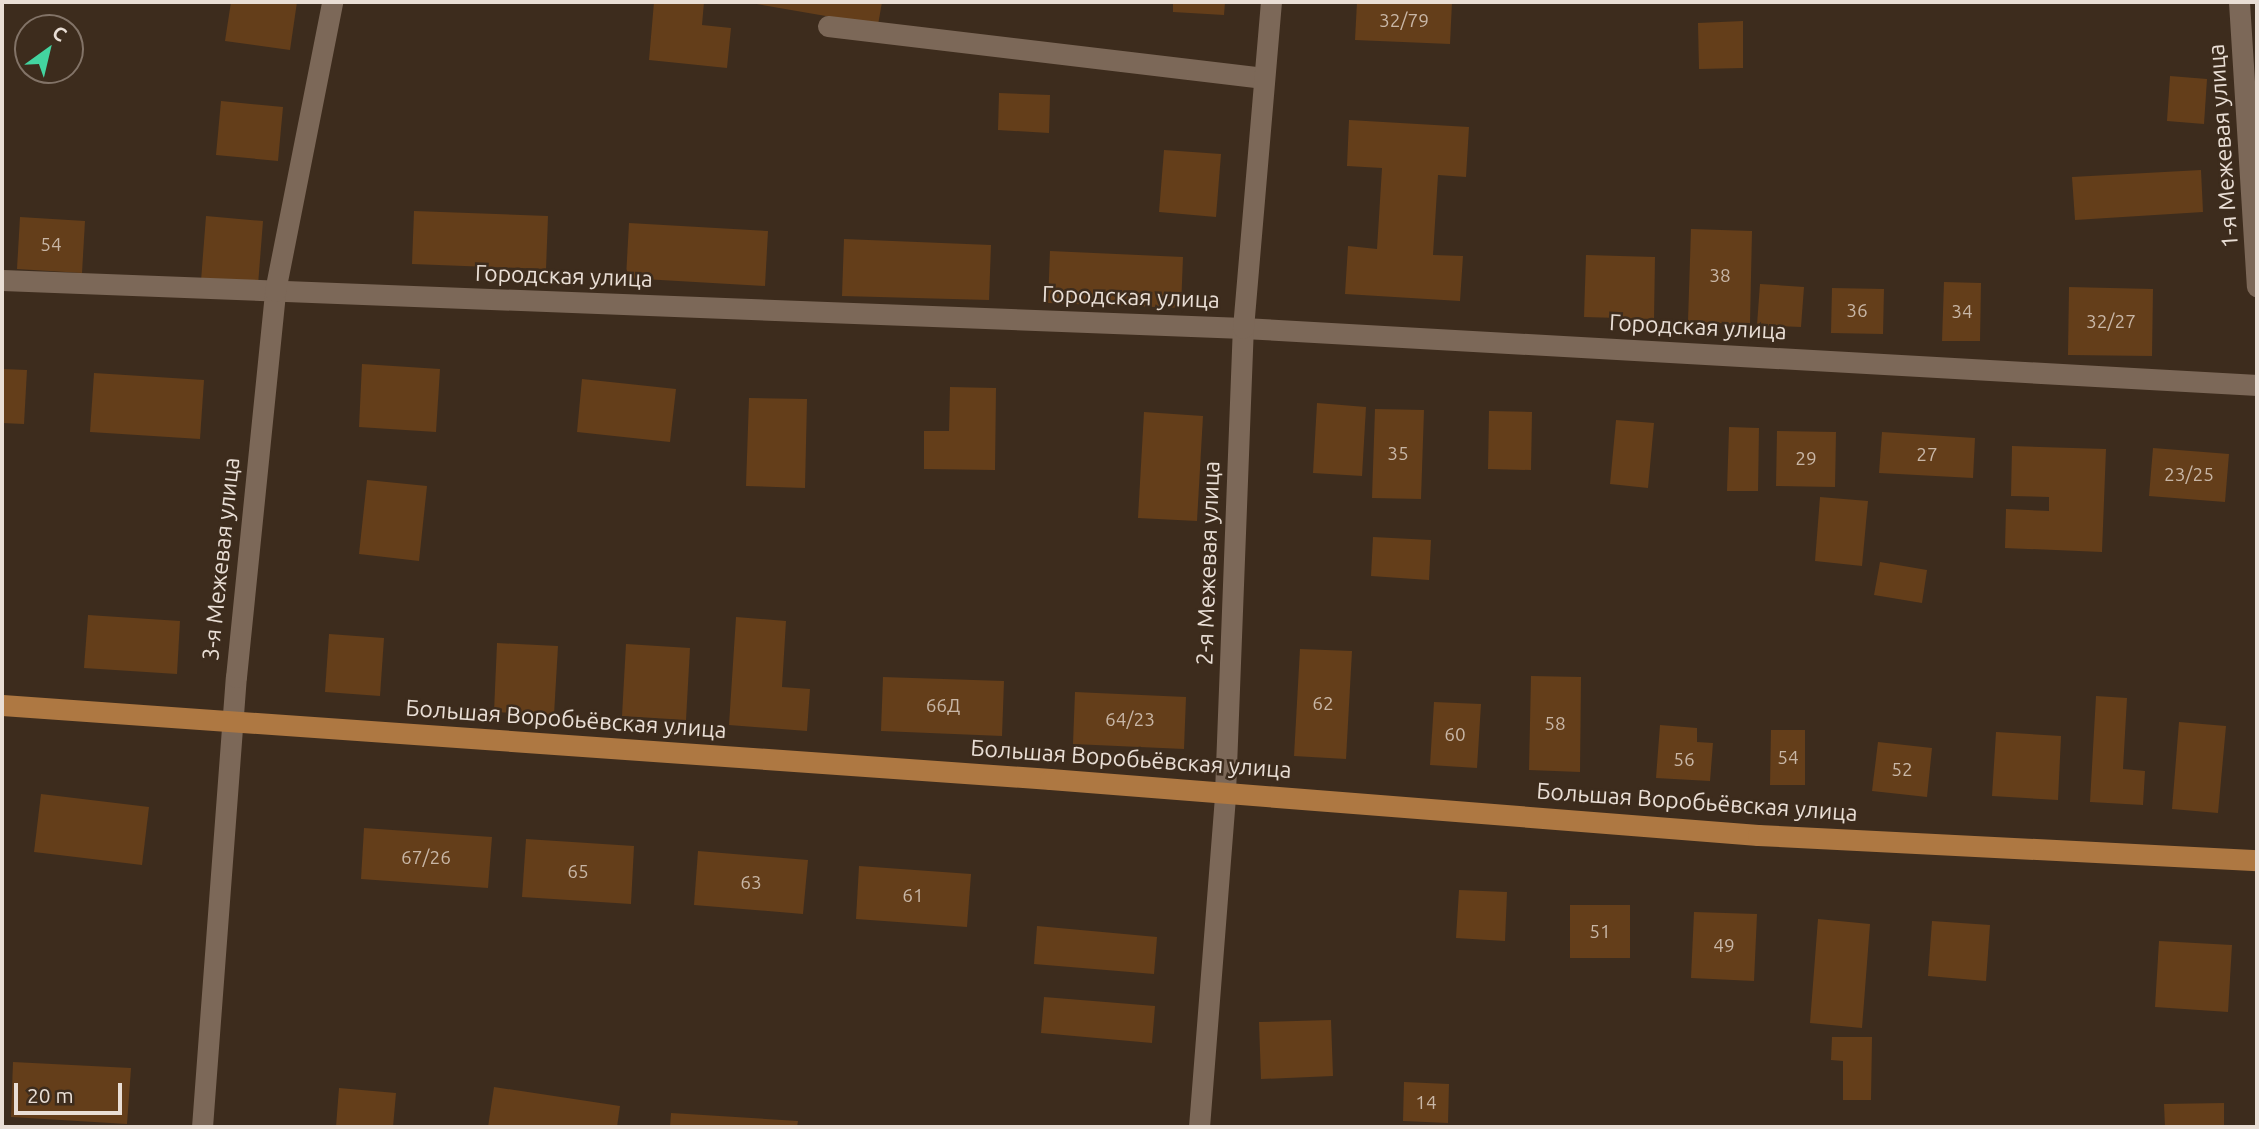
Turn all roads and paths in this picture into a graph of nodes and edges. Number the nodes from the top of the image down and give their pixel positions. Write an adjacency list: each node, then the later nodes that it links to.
1 (332, 2): 9 (street, 3-я Межевая улица)
2 (1271, 2): 5 (street, 2-я Межевая улица)
3 (2239, 2): 6 (street, 1-я Межевая улица)
4 (828, 26): 5 (street)
5 (1264, 78): 10 (street, 2-я Межевая улица)
6 (2257, 258): 8 (street, 1-я Межевая улица)
7 (2, 280): 9 (street, Городская улица)
8 (2257, 286)
9 (275, 292): 10 (street, Городская улица); 13 (street, 3-я Межевая улица)
10 (1243, 328): 11 (street, Городская улица); 14 (street, 2-я Межевая улица)
11 (2257, 385)
12 (2, 705): 13 (main road, Большая Воробьёвская улица)
13 (232, 722): 14 (main road, Большая Воробьёвская улица); 16 (street, 3-я Межевая улица)
14 (1225, 793): 15 (main road, Большая Воробьёвская улица); 17 (street, 2-я Межевая улица)
15 (2257, 860)
16 (202, 1127)
17 (1199, 1127)

